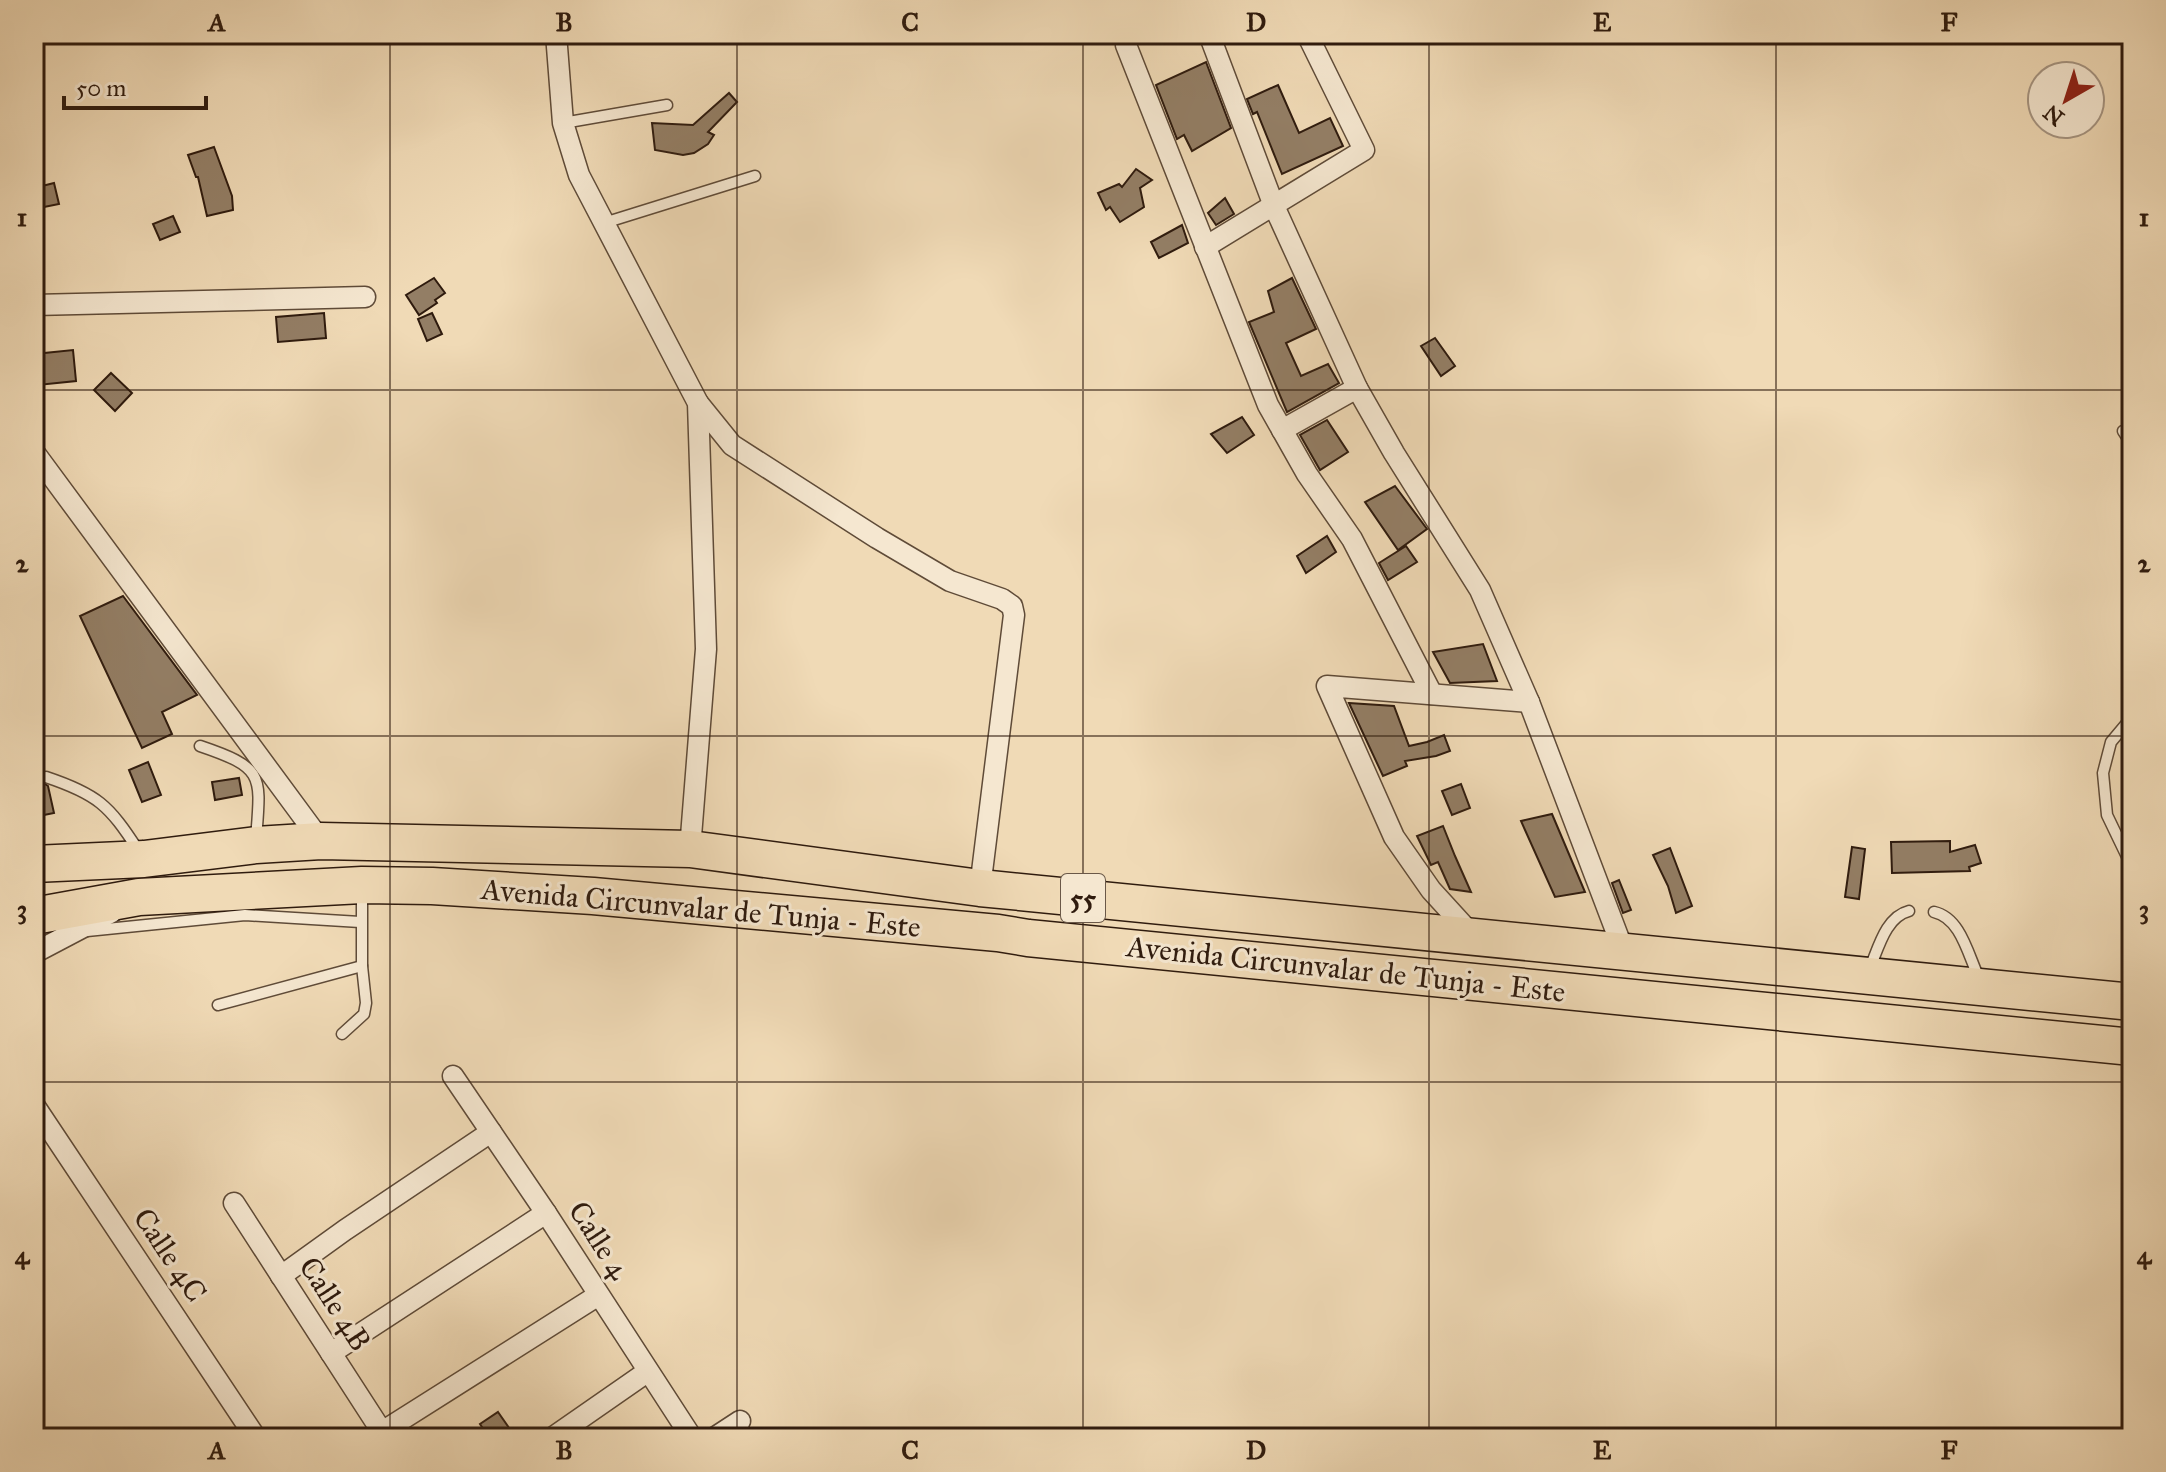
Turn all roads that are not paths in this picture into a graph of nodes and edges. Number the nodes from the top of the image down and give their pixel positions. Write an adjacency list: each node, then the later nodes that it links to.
1 (556, 34): 6 (street)
2 (1209, 34): 8 (street)
3 (1307, 34): 8 (street)
4 (1126, 45): 10 (street)
5 (667, 105): 6 (lane)
6 (563, 123): 9 (street)
7 (755, 176): 9 (lane)
8 (1274, 206): 10 (street); 13 (street)
9 (604, 223): 14 (street)
10 (1205, 247): 15 (street)
11 (365, 297): 12 (street)
12 (34, 305)
13 (1357, 388): 15 (street); 20 (street)
14 (698, 403): 26 (street); 31 (street)
15 (1282, 430): 19 (street)
16 (2123, 431): 17 (lane)
17 (2132, 445)
18 (34, 452): 24 (street)
19 (1432, 694): 20 (street); 38 (street)
20 (1529, 702): 39 (street)
21 (2132, 717): 29 (lane)
22 (200, 746): 25 (lane)
23 (46, 777): 27 (lane)
24 (321, 841): 25 (highway, Avenida Circunvalar de Tunja - Este / 55); 26 (highway, Avenida Circunvalar de Tunja - Este / 55)
25 (256, 845): 27 (highway, Avenida Circunvalar de Tunja - Este / 55)
26 (690, 849): 31 (highway, Avenida Circunvalar de Tunja - Este / 55)
27 (144, 859): 28 (highway, Avenida Circunvalar de Tunja - Este / 55)
28 (34, 864)
29 (2132, 867)
30 (362, 885): 32 (highway, Avenida Circunvalar de Tunja - Este / 55); 36 (lane); 47 (highway, Avenida Circunvalar de Tunja - Este / 55)
31 (980, 888): 38 (highway, Avenida Circunvalar de Tunja - Este / 55)
32 (139, 897): 35 (highway, Avenida Circunvalar de Tunja - Este / 55); 37 (street)
33 (1909, 911): 42 (lane)
34 (1934, 912): 43 (lane)
35 (34, 916)
36 (360, 922): 37 (lane); 41 (lane)
37 (71, 933): 40 (street)
38 (1475, 937): 39 (highway, Avenida Circunvalar de Tunja - Este / 55)
39 (1624, 952): 42 (highway, Avenida Circunvalar de Tunja - Este / 55)
40 (34, 953)
41 (362, 966): 45 (lane); 46 (lane)
42 (1866, 976): 43 (highway, Avenida Circunvalar de Tunja - Este / 55)
43 (1983, 988): 44 (highway, Avenida Circunvalar de Tunja - Este / 55)
44 (2132, 1002)
45 (218, 1005)
46 (342, 1034)
47 (2132, 1047)
48 (453, 1076): 50 (street, Calle 4)
49 (34, 1105): 59 (street, Calle 4C)
50 (491, 1132): 52 (street, Calle 4); 53 (street)
51 (234, 1203): 53 (street, Calle 4B)
52 (546, 1213): 54 (street, Calle 4); 55 (street)
53 (281, 1276): 55 (street, Calle 4B)
54 (597, 1296): 56 (street, Calle 4); 58 (street)
55 (331, 1353): 58 (street, Calle 4B)
56 (647, 1372): 60 (street); 61 (street, Calle 4)
57 (740, 1421): 62 (street)
58 (384, 1435)
59 (256, 1438)
60 (552, 1438)
61 (692, 1438)
62 (714, 1438)

